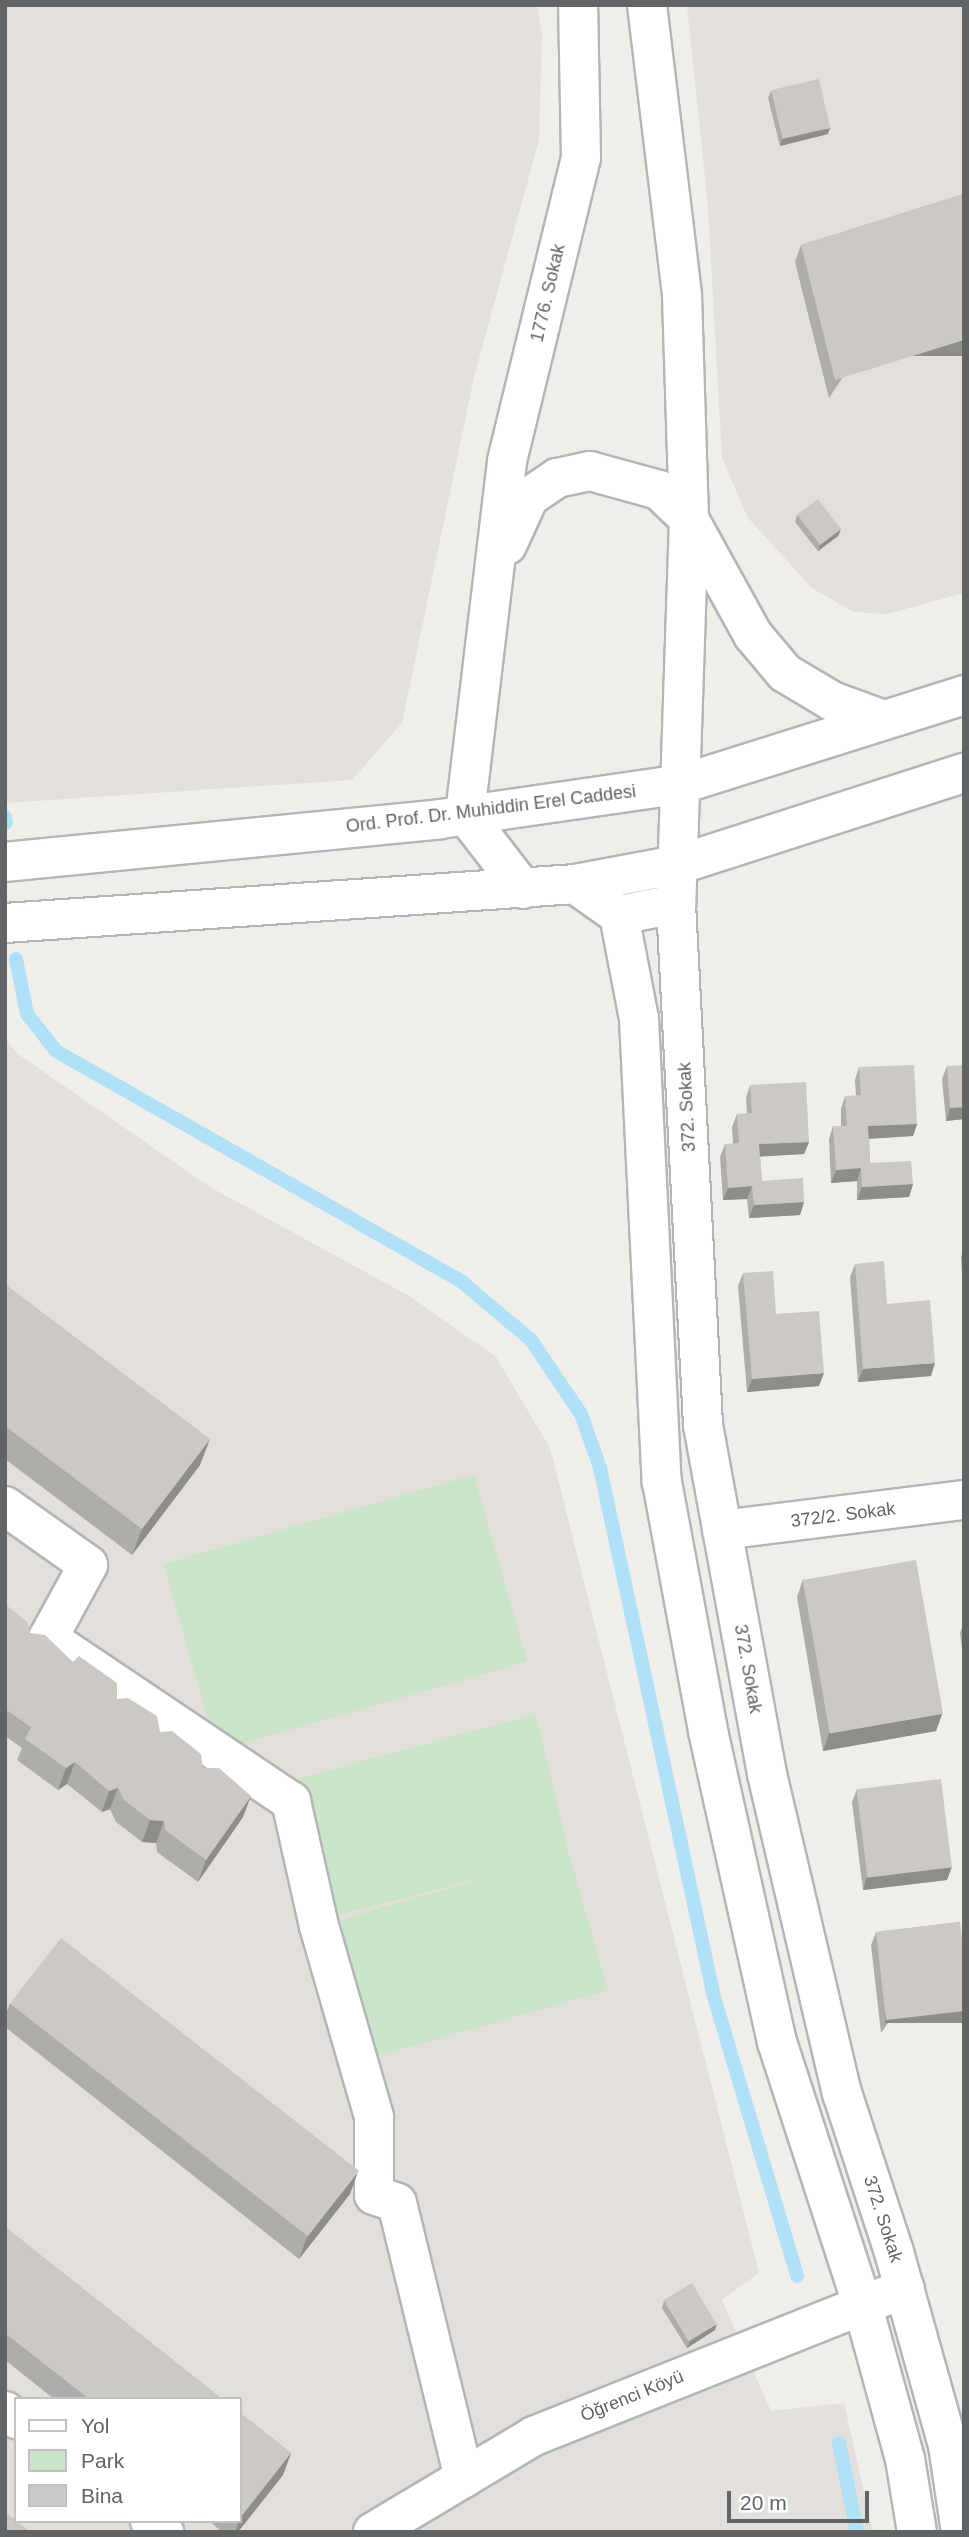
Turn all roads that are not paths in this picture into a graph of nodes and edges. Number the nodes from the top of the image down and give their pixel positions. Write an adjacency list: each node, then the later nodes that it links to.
1 (578, 5): 4 (main road, 1776. Sokak)
2 (647, 5): 3 (main road, 1776. Sokak)
3 (689, 519): 4 (main road, 1776. Sokak); 6 (main road, 1776. Sokak); 8 (main road, 1776. Sokak)
4 (490, 580): 9 (main road, 1776. Sokak)
5 (964, 695): 6 (main road, Ord. Prof. Dr. Muhiddin Erel Caddesi)
6 (881, 719): 8 (main road, Ord. Prof. Dr. Muhiddin Erel Caddesi)
7 (964, 773): 11 (main road)
8 (682, 784): 9 (main road, Ord. Prof. Dr. Muhiddin Erel Caddesi); 11 (main road, 372. Sokak)
9 (465, 814): 10 (main road, Ord. Prof. Dr. Muhiddin Erel Caddesi); 13 (main road)
10 (5, 862)
11 (677, 865): 12 (main road); 14 (main road, 372. Sokak)
12 (575, 884): 13 (main road); 15 (main road)
13 (523, 889): 16 (main road)
14 (676, 904): 15 (main road); 19 (main road, 372. Sokak)
15 (619, 915): 21 (main road)
16 (5, 923)
17 (964, 1500): 19 (main road, 372/2. Sokak)
18 (5, 1506): 22 (main road)
19 (722, 1530): 20 (main road, 372. Sokak)
20 (905, 2288): 21 (main road, Öğrenci Köyü); 25 (main road, 372. Sokak)
21 (862, 2303): 22 (main road, Öğrenci Köyü); 24 (main road)
22 (464, 2478): 23 (main road, Öğrenci Köyü)
23 (373, 2532)
24 (917, 2532)
25 (961, 2532)

